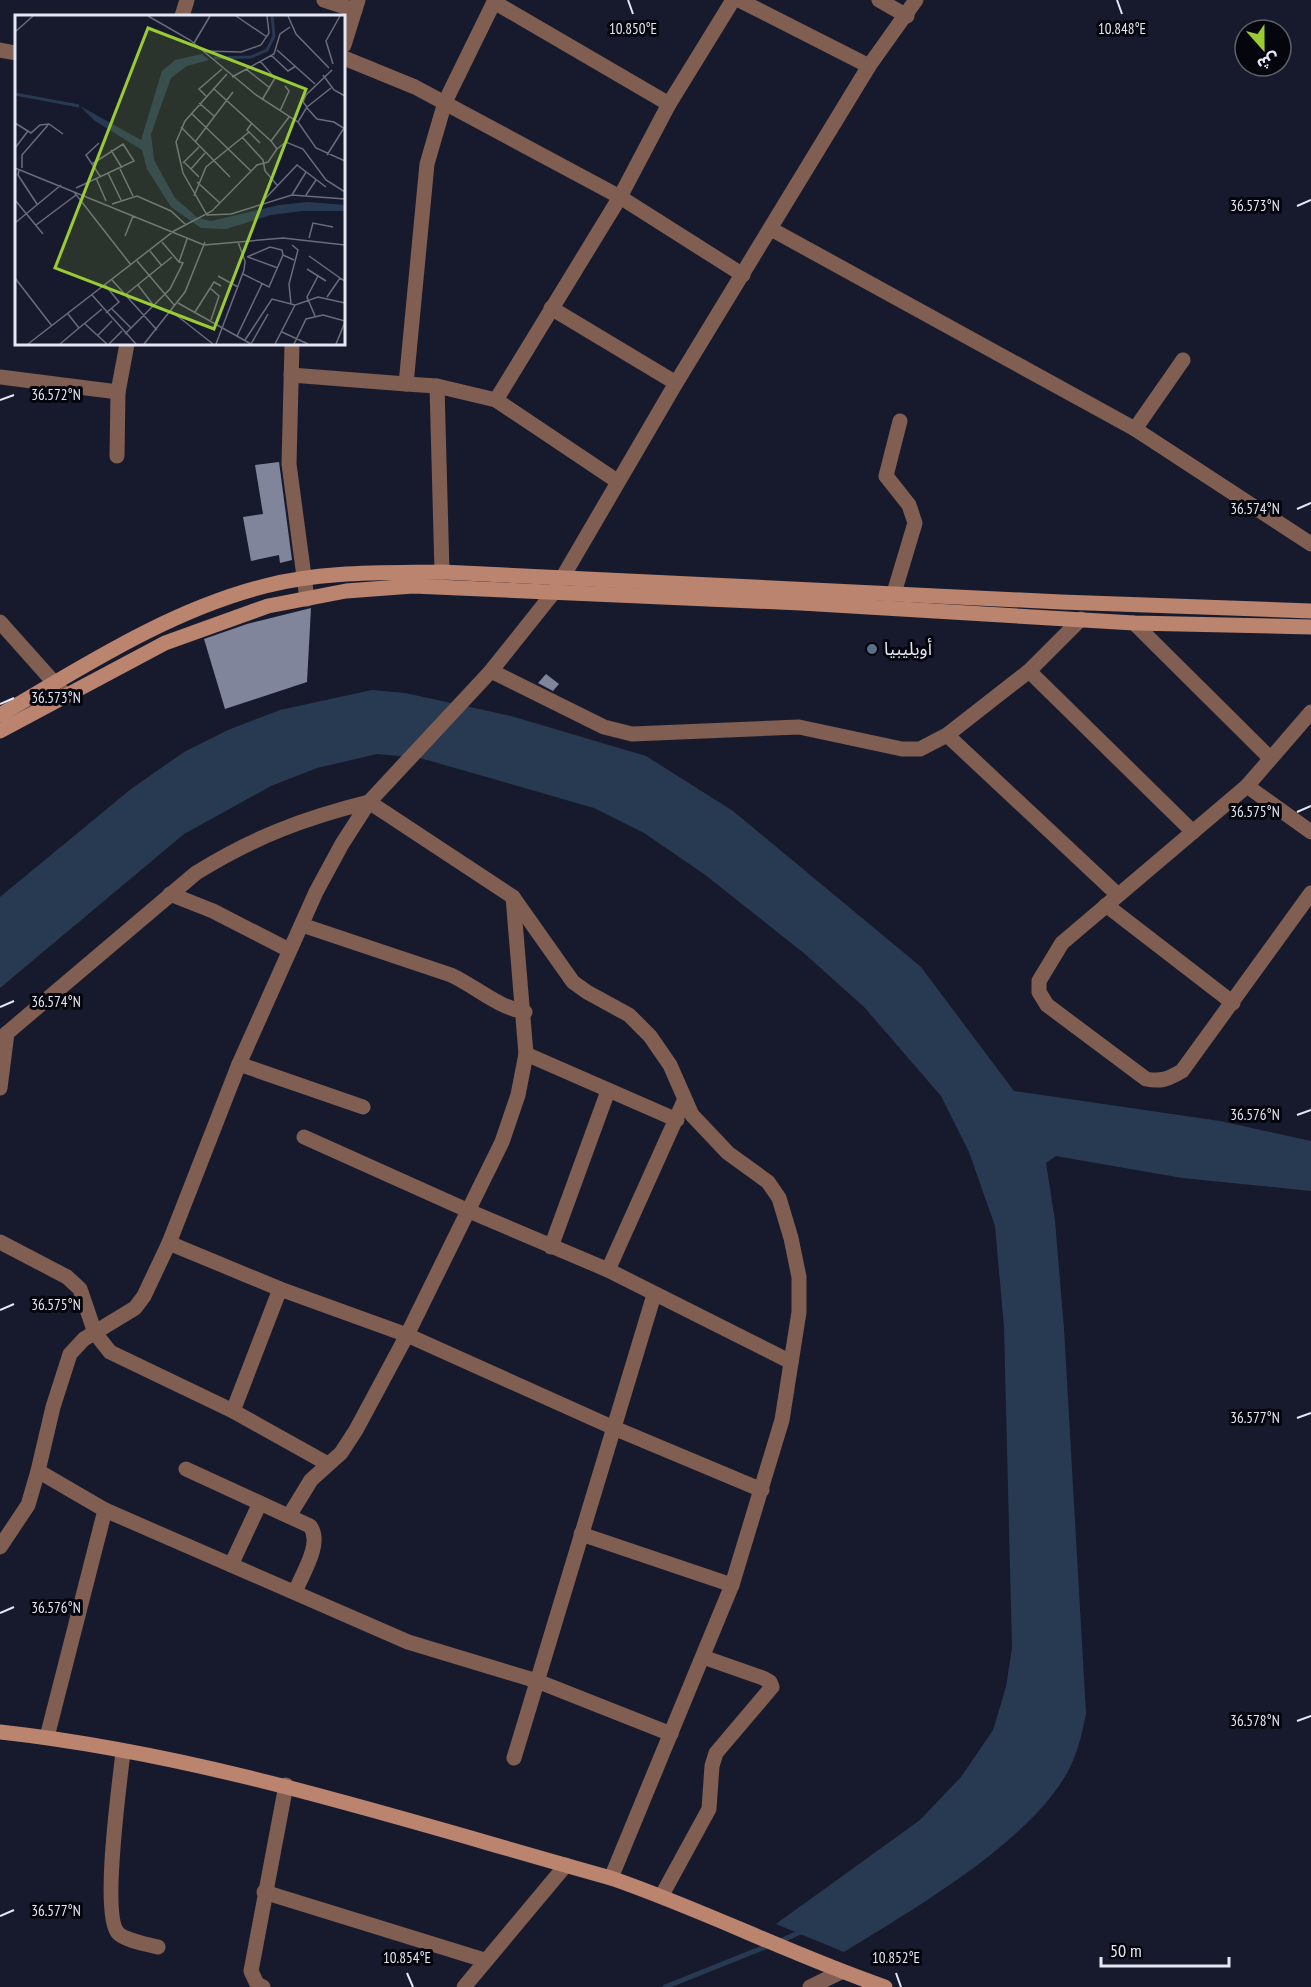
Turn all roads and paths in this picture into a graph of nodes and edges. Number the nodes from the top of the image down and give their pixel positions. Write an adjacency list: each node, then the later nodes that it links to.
1 (187, 0): 9 (street)
2 (324, 0): 8 (street)
3 (733, 0): 17 (street)
4 (739, 0): 15 (street)
5 (879, 0): 10 (street)
6 (916, 0): 10 (street)
7 (495, 1): 16 (street); 17 (street)
8 (356, 5): 11 (street)
9 (182, 15)
10 (906, 16): 15 (street)
11 (345, 42)
12 (0, 50): 13 (street)
13 (15, 53)
14 (345, 58): 16 (street)
15 (869, 66): 19 (street)
16 (445, 102): 18 (street); 28 (street)
17 (669, 104): 18 (street)
18 (620, 197): 20 (street); 21 (street)
19 (771, 229): 20 (street); 33 (street)
20 (743, 275): 27 (street)
21 (551, 308): 27 (street); 31 (street)
22 (127, 345): 30 (street)
23 (292, 345): 25 (street)
24 (1183, 360): 33 (street)
25 (291, 375): 28 (street); 39 (street)
26 (0, 377): 30 (street)
27 (676, 383): 35 (street)
28 (406, 384): 29 (street)
29 (437, 386): 31 (street); 37 (street)
30 (118, 392): 34 (street)
31 (496, 400): 35 (street)
32 (900, 421): 41 (street)
33 (1135, 429): 36 (street)
34 (117, 456)
35 (617, 482): 38 (street)
36 (1311, 544)
37 (442, 572): 38 (main road); 39 (main road)
38 (562, 577): 40 (street); 41 (main road)
39 (304, 579): 42 (street); 50 (main road)
40 (554, 592): 42 (main road); 44 (main road); 48 (street)
41 (894, 593): 43 (main road)
42 (307, 599): 51 (main road)
43 (1311, 611)
44 (1081, 619): 46 (main road); 49 (street)
45 (0, 622): 50 (street)
46 (1134, 622): 47 (main road); 56 (street)
47 (1311, 627)
48 (491, 670): 55 (street); 58 (street)
49 (1029, 671): 55 (street); 59 (street)
50 (56, 682): 51 (street); 53 (main road)
51 (66, 696): 54 (main road)
52 (1311, 712): 56 (street)
53 (0, 715)
54 (0, 731)
55 (947, 735): 64 (street)
56 (1270, 758): 57 (street)
57 (1246, 786): 59 (street); 60 (street)
58 (369, 802): 62 (street); 63 (street); 65 (street)
59 (1193, 832): 64 (street)
60 (1311, 832)
61 (1311, 892): 67 (street)
62 (170, 894): 66 (street); 69 (street)
63 (513, 897): 68 (street); 74 (street)
64 (1112, 900): 67 (street); 67 (street)
65 (302, 925): 66 (street); 68 (street)
66 (289, 950): 71 (street)
67 (1233, 1003)
68 (525, 1012): 70 (street)
69 (3, 1036): 72 (street)
70 (526, 1054): 73 (street); 78 (street)
71 (239, 1064): 75 (street); 80 (street)
72 (0, 1088)
73 (608, 1091): 76 (street); 81 (street)
74 (684, 1101): 76 (street); 87 (street)
75 (363, 1107)
76 (677, 1120): 82 (street)
77 (304, 1137): 78 (street)
78 (469, 1211): 81 (street); 86 (street)
79 (0, 1242): 85 (street)
80 (169, 1243): 83 (street); 85 (street)
81 (551, 1246): 82 (street)
82 (608, 1270): 84 (street)
83 (280, 1289): 86 (street); 88 (street)
84 (654, 1295): 87 (street); 89 (street)
85 (95, 1333): 88 (street); 92 (street)
86 (407, 1335): 89 (street); 90 (street)
87 (791, 1362): 93 (street)
88 (233, 1411): 90 (street)
89 (614, 1428): 93 (street); 97 (street)
90 (328, 1464): 96 (street)
91 (186, 1469): 94 (street)
92 (38, 1471): 95 (street); 98 (street)
93 (762, 1490): 100 (street)
94 (260, 1503): 96 (street); 99 (street)
95 (105, 1510): 99 (street); 106 (street)
96 (289, 1516): 101 (street)
97 (581, 1534): 100 (street); 103 (street)
98 (0, 1547)
99 (231, 1564): 101 (street)
100 (732, 1585): 102 (street)
101 (295, 1592): 103 (street)
102 (703, 1657): 105 (street); 113 (street)
103 (537, 1681): 105 (street); 108 (street)
104 (0, 1732): 106 (main road)
105 (671, 1734): 111 (street)
106 (47, 1737): 107 (main road)
107 (123, 1752): 109 (main road); 114 (street)
108 (514, 1758)
109 (286, 1785): 110 (main road); 112 (street)
110 (566, 1865): 111 (main road); 115 (street)
111 (611, 1878): 113 (main road)
112 (264, 1892): 115 (street); 117 (street)
113 (662, 1895): 116 (main road)
114 (158, 1947)
115 (484, 1960): 118 (street)
116 (836, 1969): 119 (street); 120 (main road)
117 (263, 1987)
118 (464, 1987)
119 (810, 1987)
120 (885, 1987)

